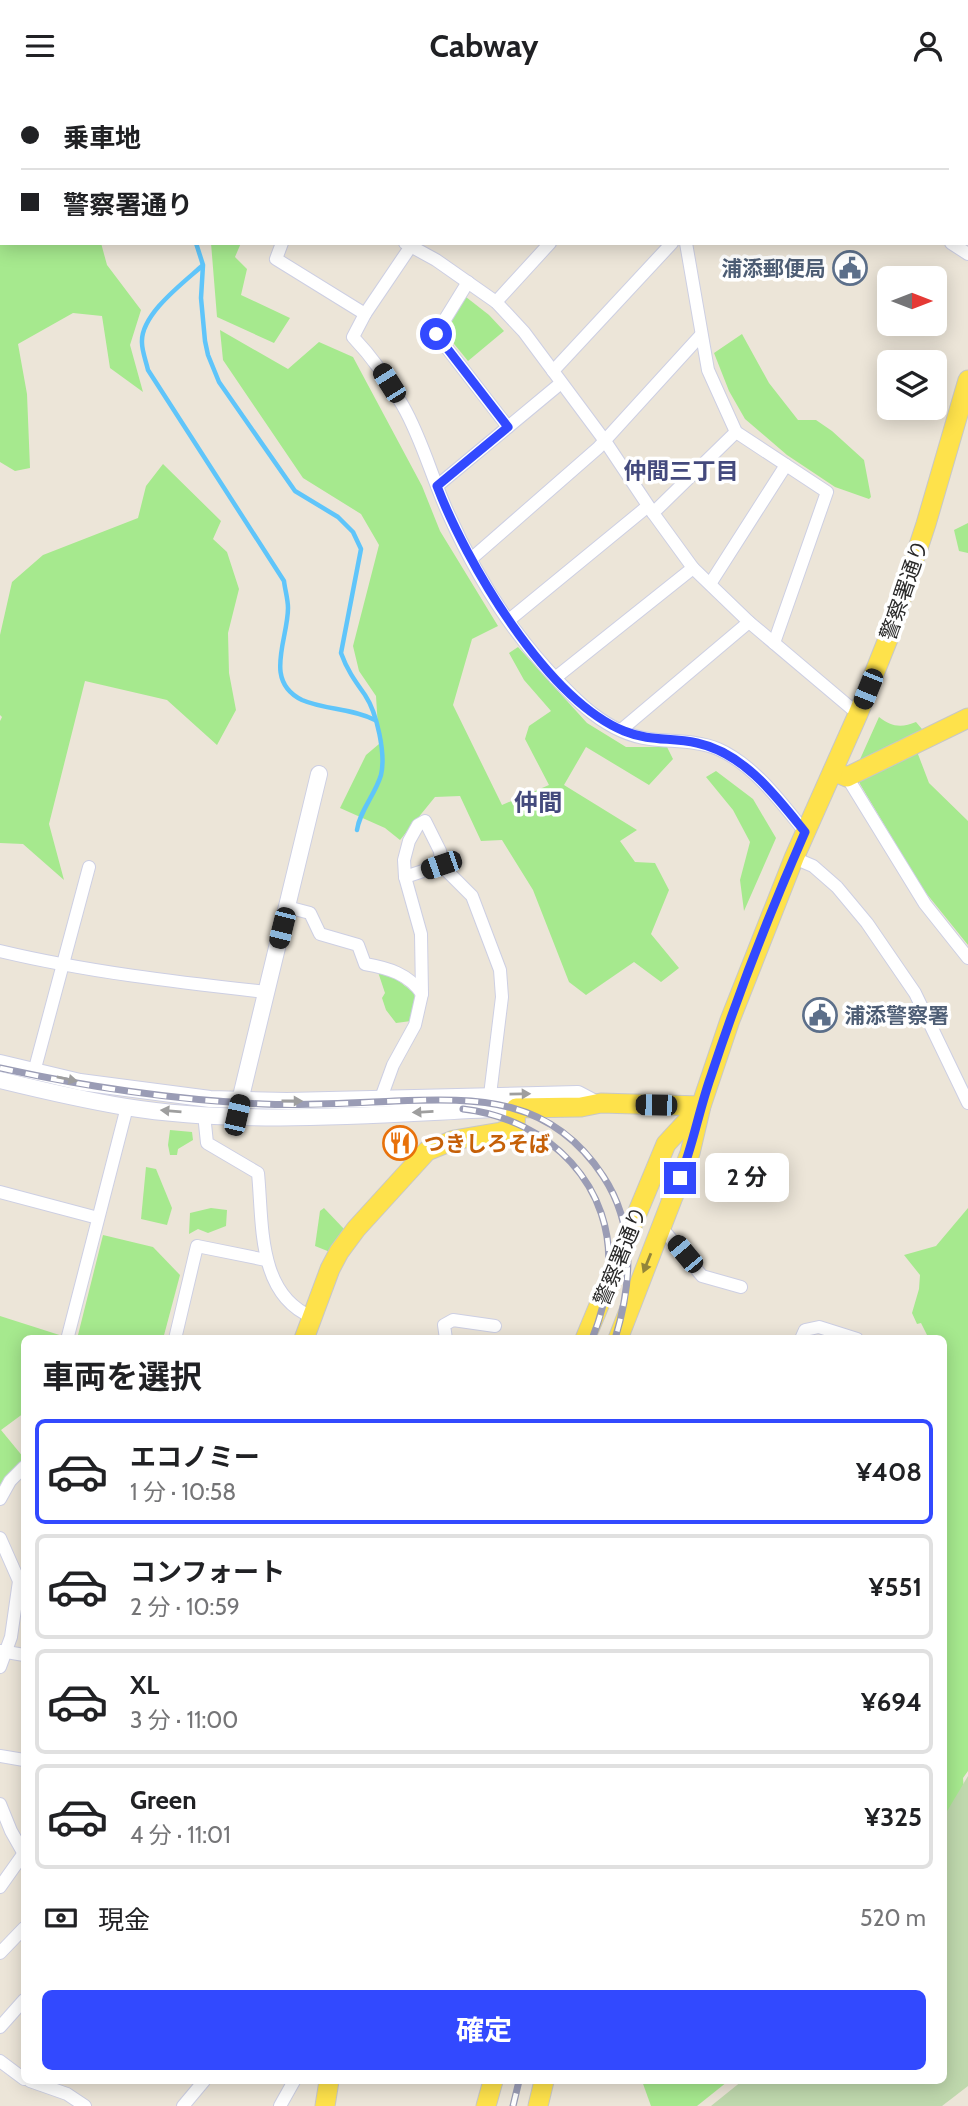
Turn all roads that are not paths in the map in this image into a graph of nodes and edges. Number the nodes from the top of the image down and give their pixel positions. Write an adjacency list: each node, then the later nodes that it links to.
1 (281, 245): 9 (street)
2 (409, 245): 9 (street)
3 (412, 245): 7 (street)
4 (548, 245): 8 (street)
5 (670, 245): 11 (street)
6 (686, 245): 10 (street)
7 (468, 282): 8 (street); 14 (street)
8 (496, 302): 11 (street)
9 (365, 314): 18 (street)
10 (701, 335): 15 (street); 16 (street)
11 (553, 372): 13 (street)
12 (968, 380): 27 (main road, 警察署通り)
13 (561, 383): 14 (street); 16 (street)
14 (508, 427): 18 (street)
15 (736, 432): 17 (street); 19 (street)
16 (605, 441): 19 (street); 20 (street)
17 (786, 465): 22 (street); 25 (street)
18 (437, 486): 20 (street)
19 (650, 510): 21 (street); 23 (street)
20 (471, 559): 23 (street)
21 (693, 568): 22 (street); 26 (street)
22 (710, 584): 24 (street)
23 (509, 620): 26 (street)
24 (749, 622): 25 (street); 29 (street)
25 (774, 643): 27 (street)
26 (555, 678): 29 (street)
27 (858, 714): 31 (main road, 警察署通り)
28 (968, 718): 31 (main road)
29 (621, 730): 32 (street)
30 (319, 774): 37 (street)
31 (840, 774): 32 (main road, 警察署通り); 39 (street)
32 (805, 832): 33 (main road, 警察署通り)
33 (794, 858): 48 (street); 50 (main road, 警察署通り)
34 (441, 865): 36 (street); 36 (street); 46 (street)
35 (89, 867): 40 (street)
36 (405, 877): 42 (street)
37 (287, 907): 41 (street); 42 (street)
38 (0, 951): 40 (street)
39 (968, 958)
40 (62, 966): 41 (street); 44 (street)
41 (266, 992): 52 (street)
42 (422, 994): 47 (street)
43 (0, 1063): 44 (street)
44 (34, 1072): 52 (street, one-way to 52)
45 (0, 1080): 51 (street)
46 (490, 1095): 47 (street); 49 (street, one-way to 49)
47 (381, 1098): 52 (street, one-way to 47)
48 (968, 1103)
49 (597, 1104): 50 (main road); 53 (main road)
50 (701, 1106): 57 (main road, 警察署通り); 66 (main road, 警察署通り)
51 (127, 1107): 54 (street, one-way to 51); 56 (street)
52 (238, 1108): 53 (street, one-way to 52); 54 (street)
53 (516, 1108): 60 (main road)
54 (204, 1114): 58 (street)
55 (0, 1192): 56 (street)
56 (98, 1218): 62 (street)
57 (662, 1227): 59 (street); 67 (main road, 警察署通り, one-way to 67)
58 (266, 1261): 60 (street); 63 (street)
59 (741, 1287)
60 (312, 1317): 64 (main road)
61 (495, 1327): 65 (street)
62 (68, 1335)
63 (176, 1335)
64 (305, 1335)
65 (445, 1335)
66 (587, 1335)
67 (620, 1335)
68 (804, 1335): 69 (street)
69 (844, 1335)
70 (21, 1471): 71 (street)
71 (0, 1499)
72 (0, 1538): 73 (street)
73 (4, 1651): 74 (street)
74 (0, 1667)
75 (0, 1756): 76 (street)
76 (21, 1760)
77 (0, 1804): 78 (street)
78 (3, 1820): 79 (street)
79 (21, 1848)
80 (21, 1857): 81 (street)
81 (0, 1887)
82 (21, 1931): 83 (street)
83 (0, 1953)
84 (21, 2003): 85 (street)
85 (0, 2027)
86 (0, 2061): 87 (street)
87 (21, 2077)
88 (39, 2084): 94 (street)
89 (201, 2084): 95 (street)
90 (292, 2084): 96 (street)
91 (329, 2084): 97 (main road)
92 (492, 2084): 98 (main road)
93 (543, 2084): 99 (main road)
94 (85, 2106)
95 (183, 2106)
96 (280, 2106)
97 (325, 2106)
98 (486, 2106)
99 (538, 2106)

